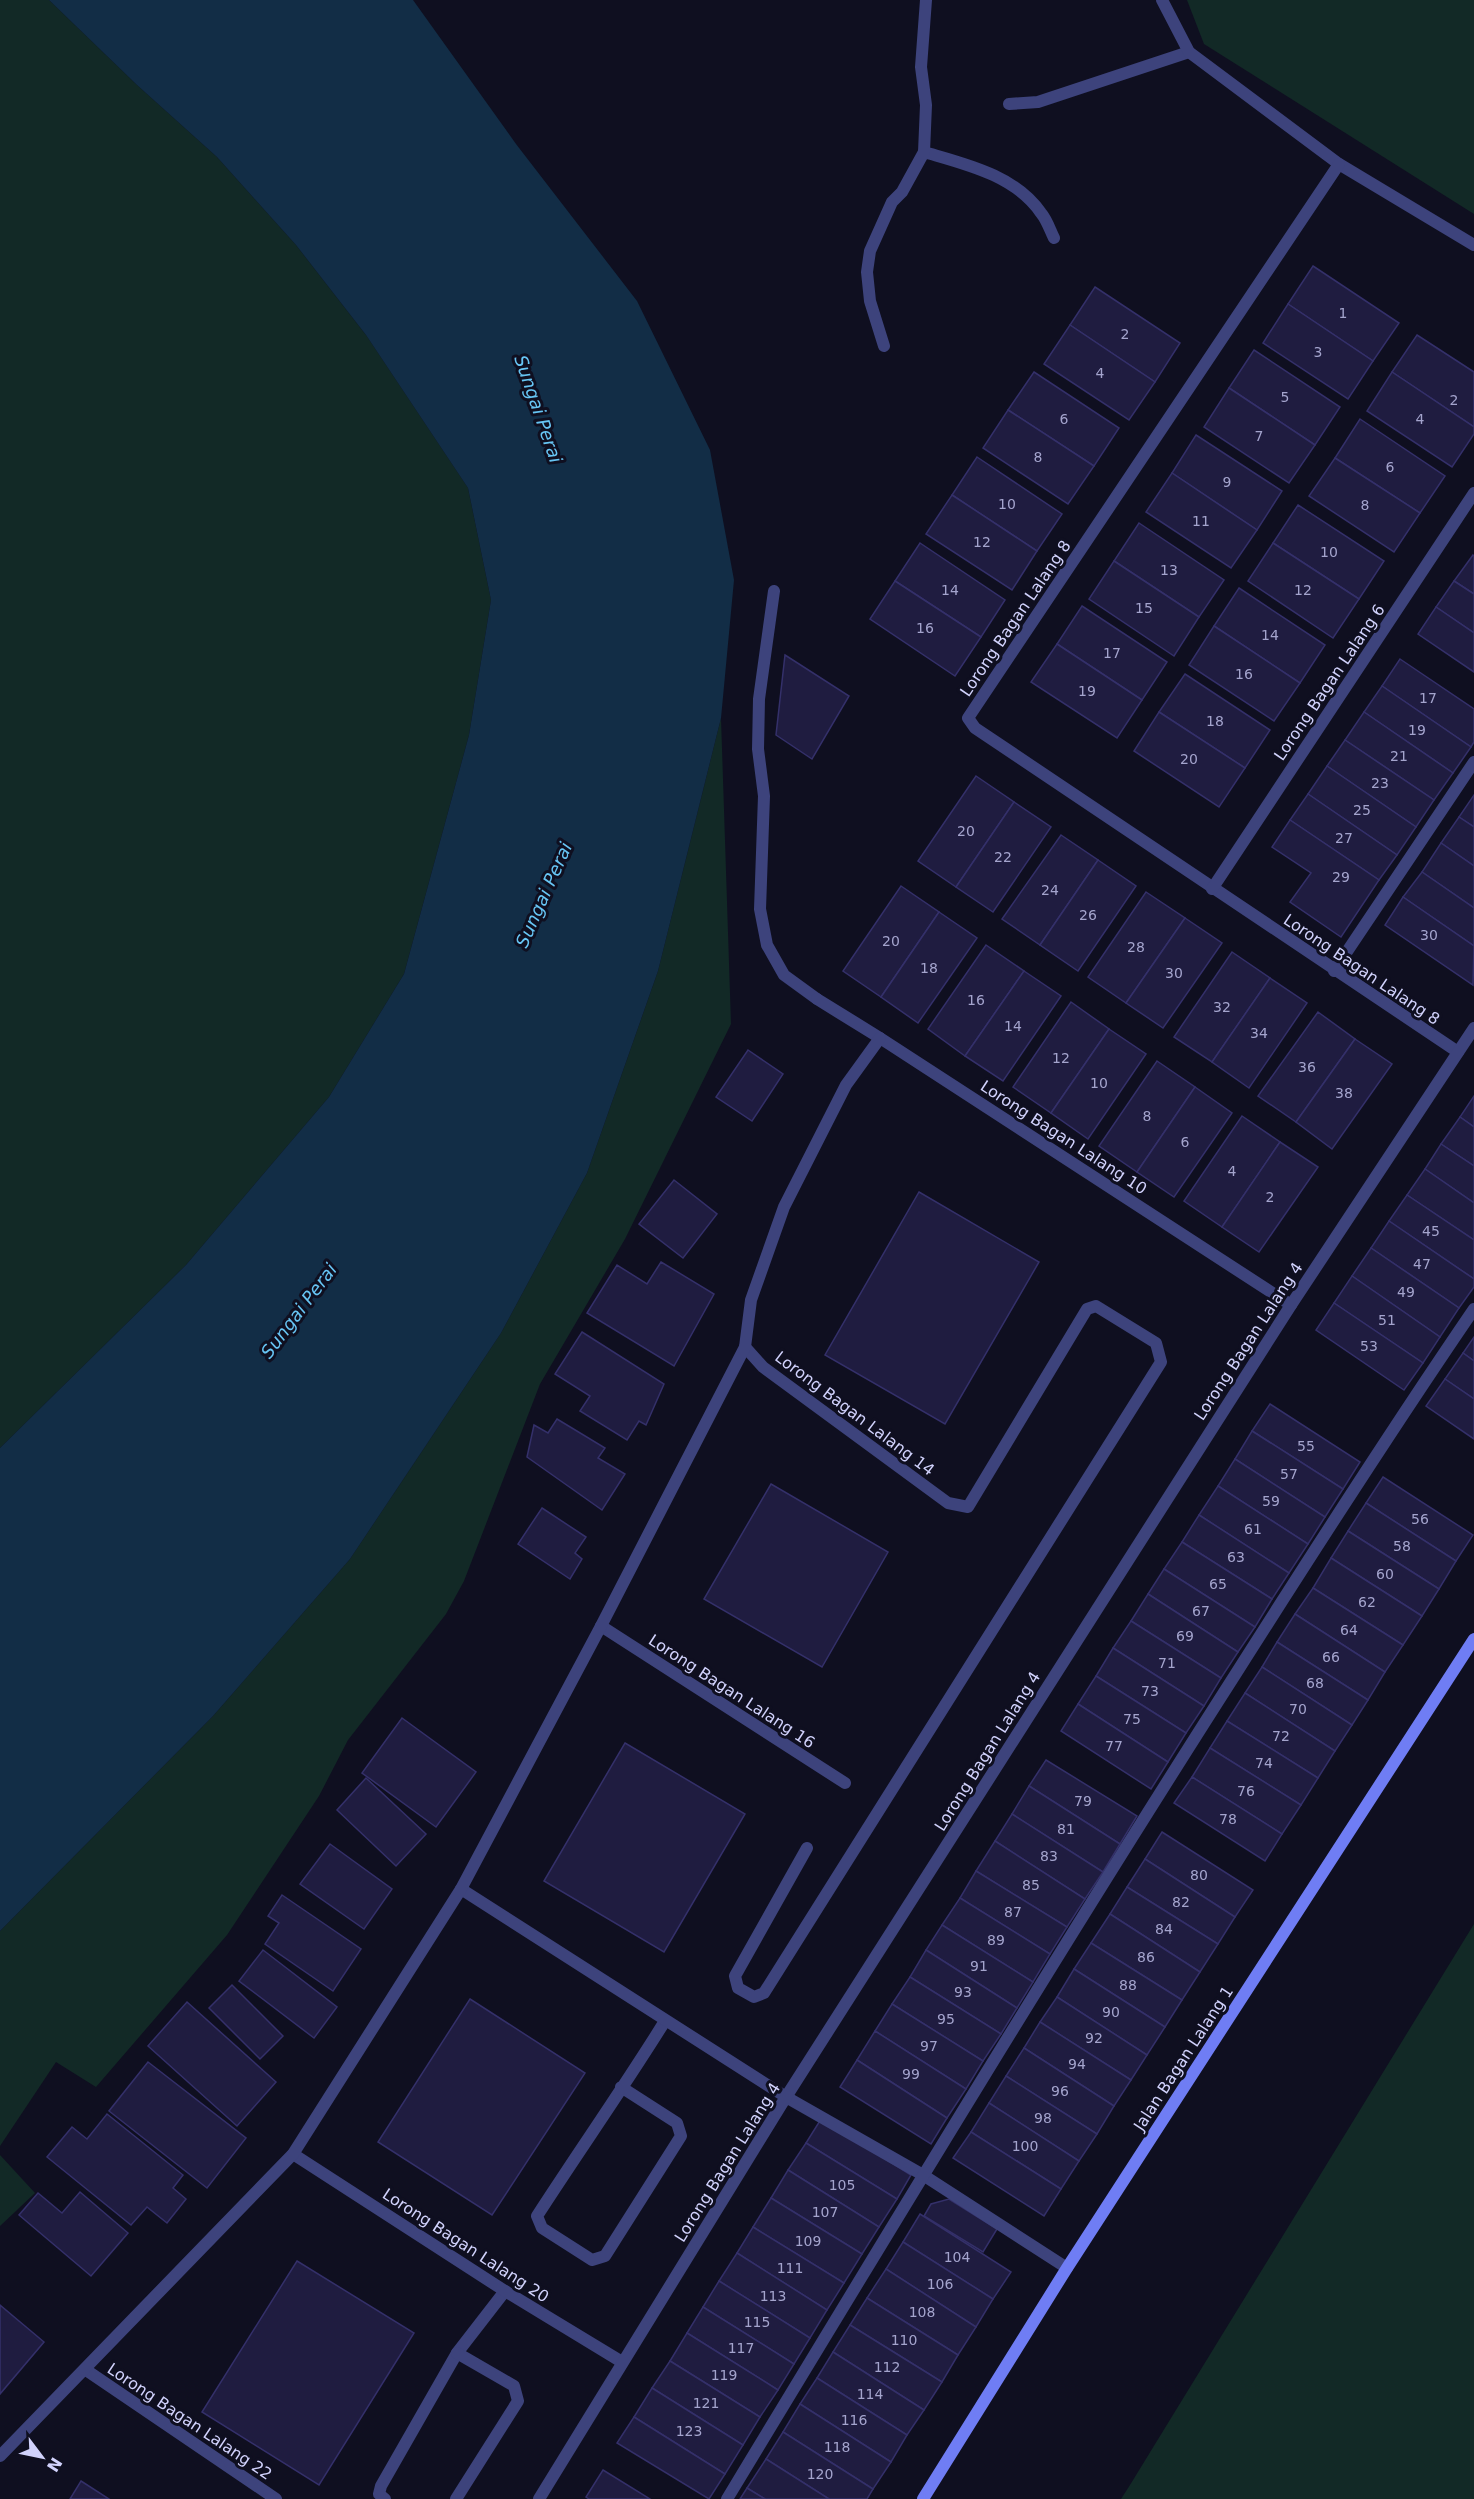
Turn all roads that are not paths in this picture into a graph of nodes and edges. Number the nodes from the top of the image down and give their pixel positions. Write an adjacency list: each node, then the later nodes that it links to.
1 (926, 0): 5 (street)
2 (1161, 0): 3 (street)
3 (1189, 52): 4 (street); 6 (street)
4 (1009, 104)
5 (924, 152): 7 (street); 9 (street)
6 (1339, 164): 8 (street); 13 (street, Lorong Bagan Lalang 8)
7 (1054, 238)
8 (1474, 245)
9 (884, 346)
10 (1474, 493): 13 (street, Lorong Bagan Lalang 6)
11 (774, 591): 16 (street, Lorong Bagan Lalang 10)
12 (1474, 762): 14 (street)
13 (1212, 889): 14 (street, Lorong Bagan Lalang 8)
14 (1335, 971): 17 (street, Lorong Bagan Lalang 8)
15 (1474, 1028): 17 (street, Lorong Bagan Lalang 4)
16 (880, 1038): 18 (street, Lorong Bagan Lalang 10); 20 (street)
17 (1458, 1052): 18 (street, Lorong Bagan Lalang 4)
18 (1291, 1305): 28 (street, Lorong Bagan Lalang 4)
19 (1474, 1309): 30 (street)
20 (744, 1347): 21 (street); 24 (street, Lorong Bagan Lalang 14)
21 (601, 1626): 23 (street, Lorong Bagan Lalang 16); 25 (street)
22 (1474, 1639): 31 (main road, Jalan Bagan Lalang 1)
23 (845, 1783)
24 (807, 1848)
25 (460, 1889): 26 (street); 29 (street)
26 (665, 2021): 27 (street); 28 (street)
27 (621, 2087): 27 (street)
28 (786, 2097): 30 (street); 34 (street, Lorong Bagan Lalang 4)
29 (293, 2154): 32 (street, Lorong Bagan Lalang 20); 35 (street)
30 (923, 2175): 31 (street); 41 (street)
31 (1067, 2268): 42 (main road, Jalan Bagan Lalang 1)
32 (505, 2290): 33 (street); 34 (street, Lorong Bagan Lalang 20)
33 (457, 2353): 38 (street); 39 (street)
34 (622, 2362): 40 (street, Lorong Bagan Lalang 4)
35 (86, 2370): 36 (street); 37 (street, Lorong Bagan Lalang 22)
36 (0, 2456)
37 (276, 2499)
38 (385, 2499)
39 (456, 2499)
40 (539, 2499)
41 (727, 2499)
42 (923, 2499)

